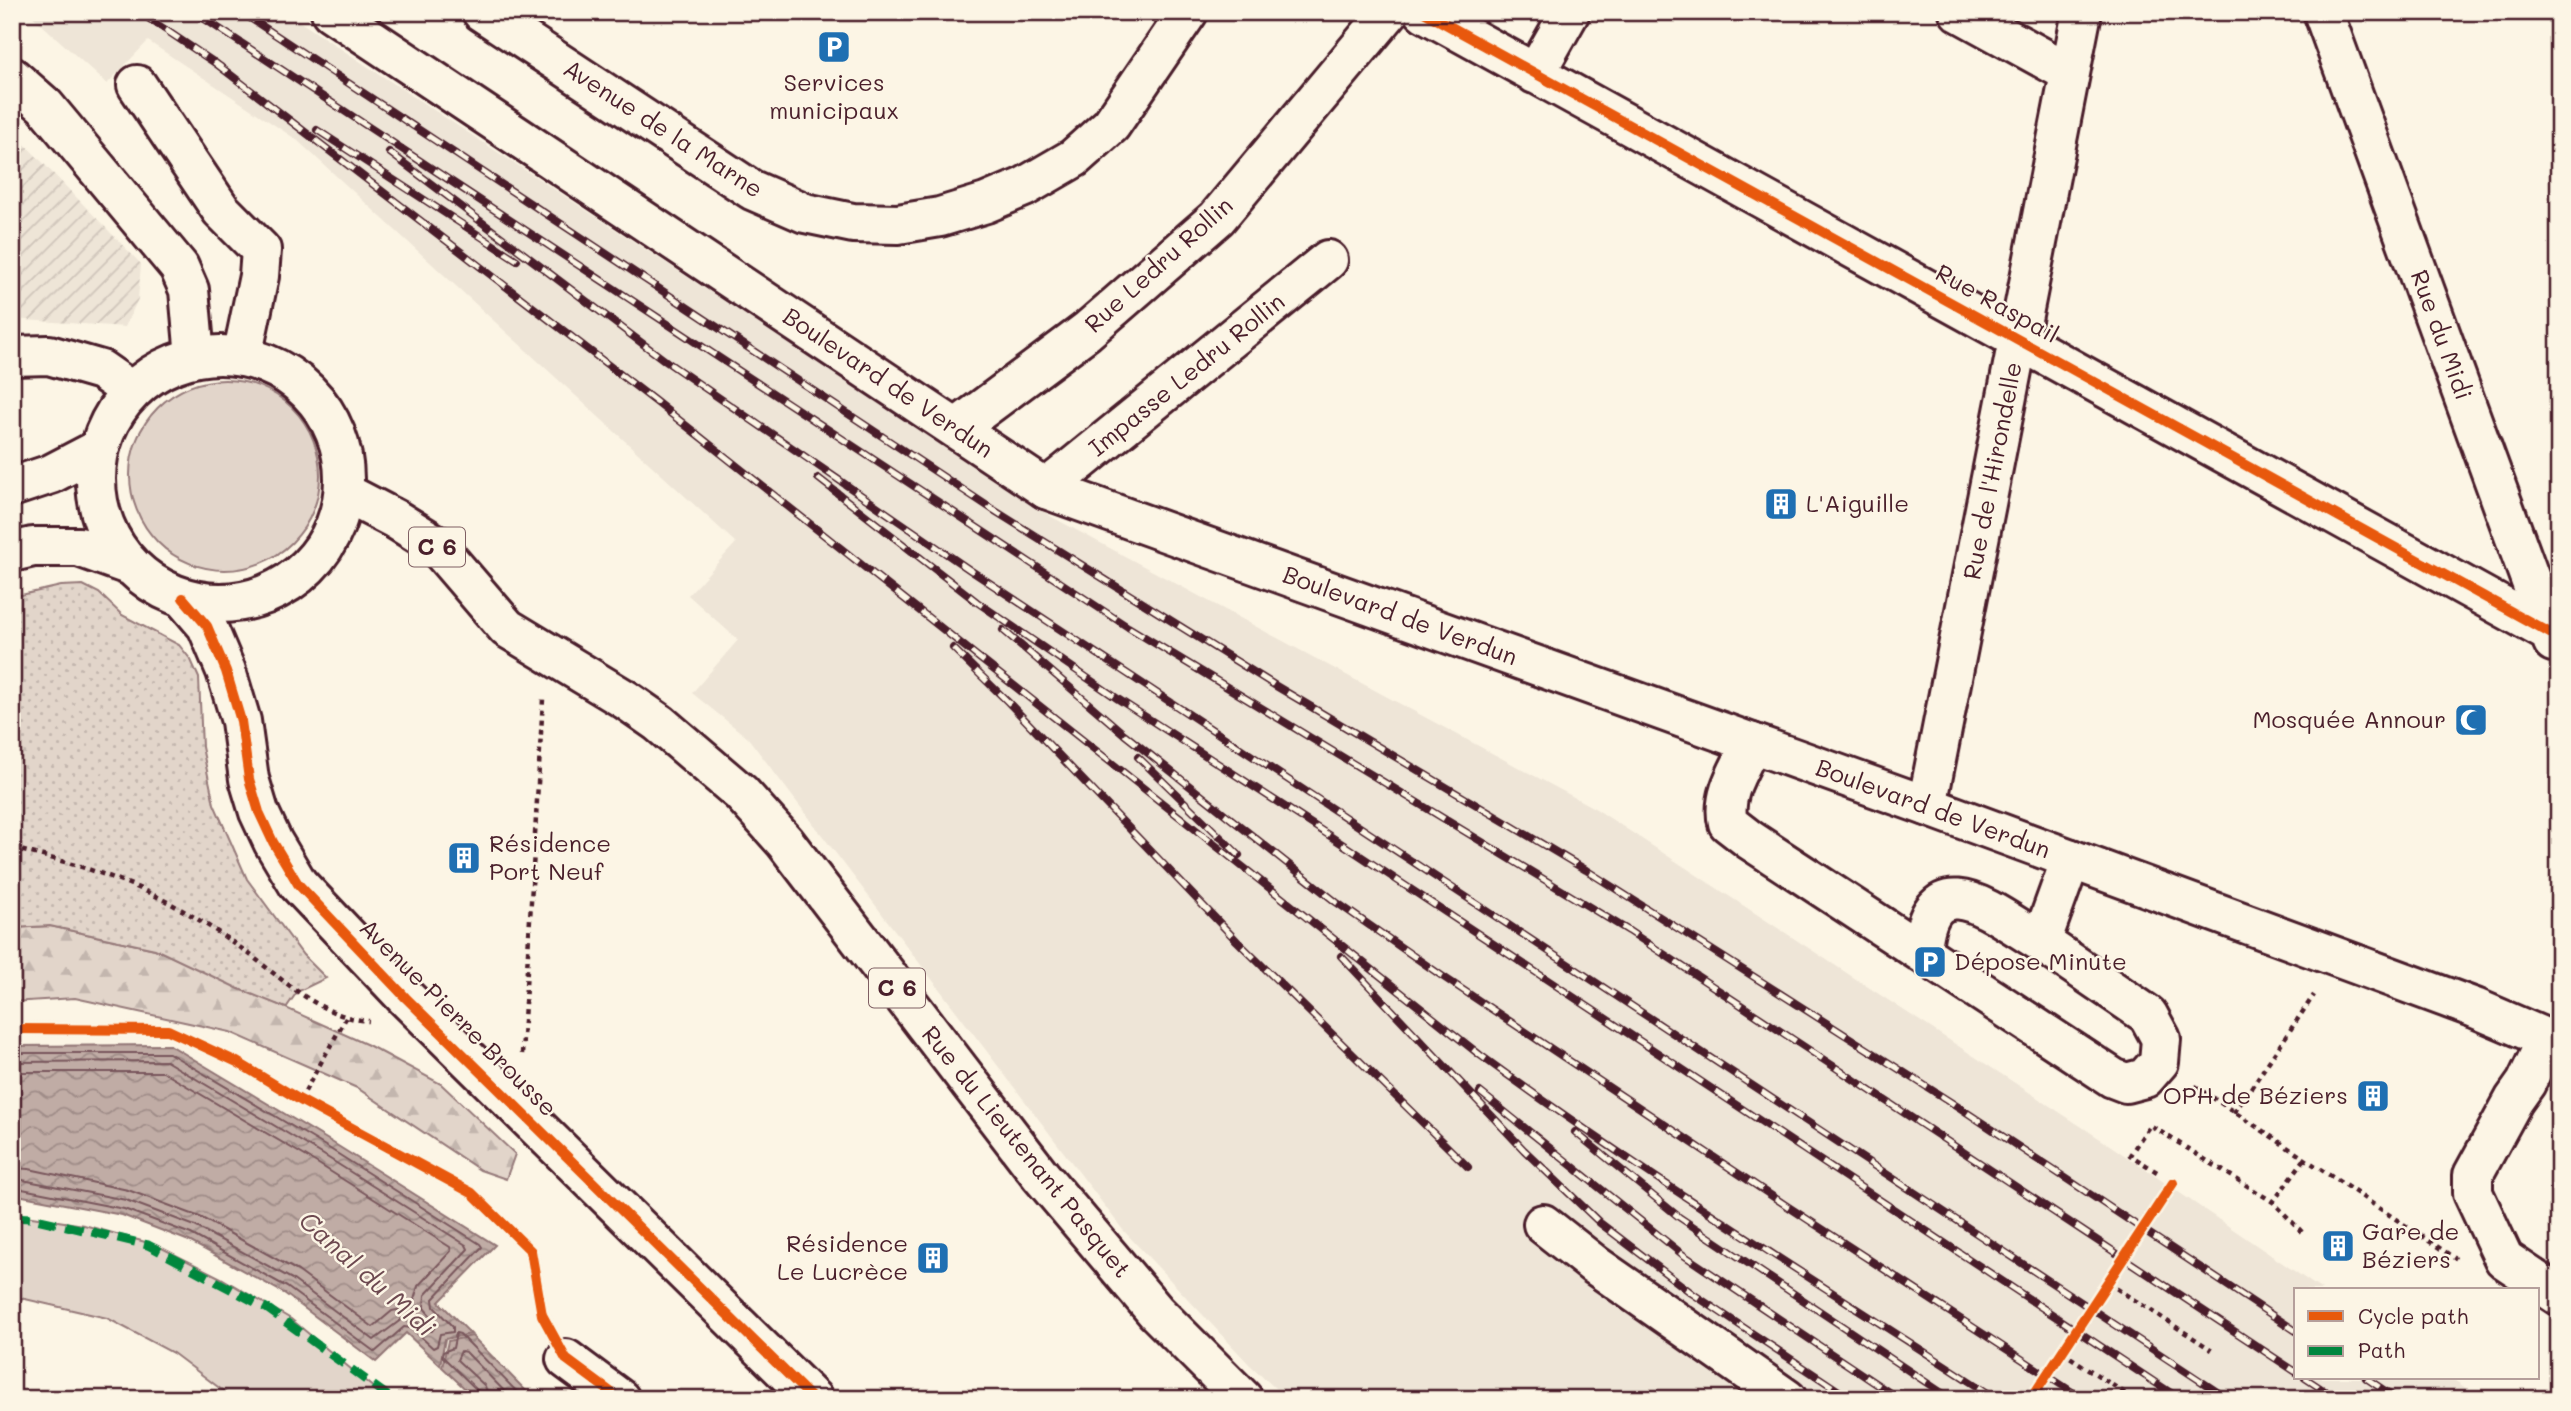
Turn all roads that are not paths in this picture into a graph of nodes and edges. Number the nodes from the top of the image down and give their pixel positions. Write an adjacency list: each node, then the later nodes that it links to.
1 (331, 12): 20 (main road, Boulevard de Verdun)
2 (482, 12): 3 (main road, Avenue de la Marne)
3 (1188, 12)
4 (1389, 12): 20 (main road, Rue Ledru Rollin)
5 (1424, 12): 11 (main road, Rue Raspail)
6 (1570, 12): 11 (main road)
7 (1959, 12): 10 (main road)
8 (2082, 12): 10 (main road, Rue de l'Hirondelle)
9 (2323, 12): 28 (main road, Rue du Midi)
10 (2070, 73): 15 (main road, Rue de l'Hirondelle)
11 (1535, 74): 15 (main road, Rue Raspail)
12 (12, 78): 17 (main road)
13 (137, 85): 18 (main road)
14 (1328, 260): 23 (main road, Impasse Ledru Rollin)
15 (2019, 340): 28 (main road, Rue Raspail); 30 (main road, Rue de l'Hirondelle)
16 (12, 356): 19 (main road)
17 (195, 357): 18 (main road); 19 (main road)
18 (242, 357): 24 (main road)
19 (131, 391): 21 (main road)
20 (957, 428): 23 (main road, Boulevard de Verdun)
21 (99, 449): 22 (main road); 26 (main road)
22 (12, 487)
23 (1046, 489): 29 (main road, Boulevard de Verdun)
24 (345, 493): 27 (main road); 40 (main road, Rue du Lieutenant Pasquet / C 6)
25 (12, 552): 26 (main road)
26 (129, 565): 27 (main road)
27 (183, 598): 39 (main road, Avenue Pierre Brousse)
28 (2554, 645)
29 (1752, 743): 30 (main road, Boulevard de Verdun); 33 (main road)
30 (1927, 806): 31 (main road, Boulevard de Verdun)
31 (2071, 859): 32 (main road); 34 (main road, Boulevard de Verdun)
32 (2041, 942): 33 (main road); 33 (main road)
33 (1922, 951)
34 (2553, 1042): 36 (main road)
35 (1543, 1224): 41 (main road)
36 (2559, 1296)
37 (566, 1359): 38 (main road)
38 (620, 1399)
39 (813, 1399)
40 (1243, 1399)
41 (1787, 1399)

